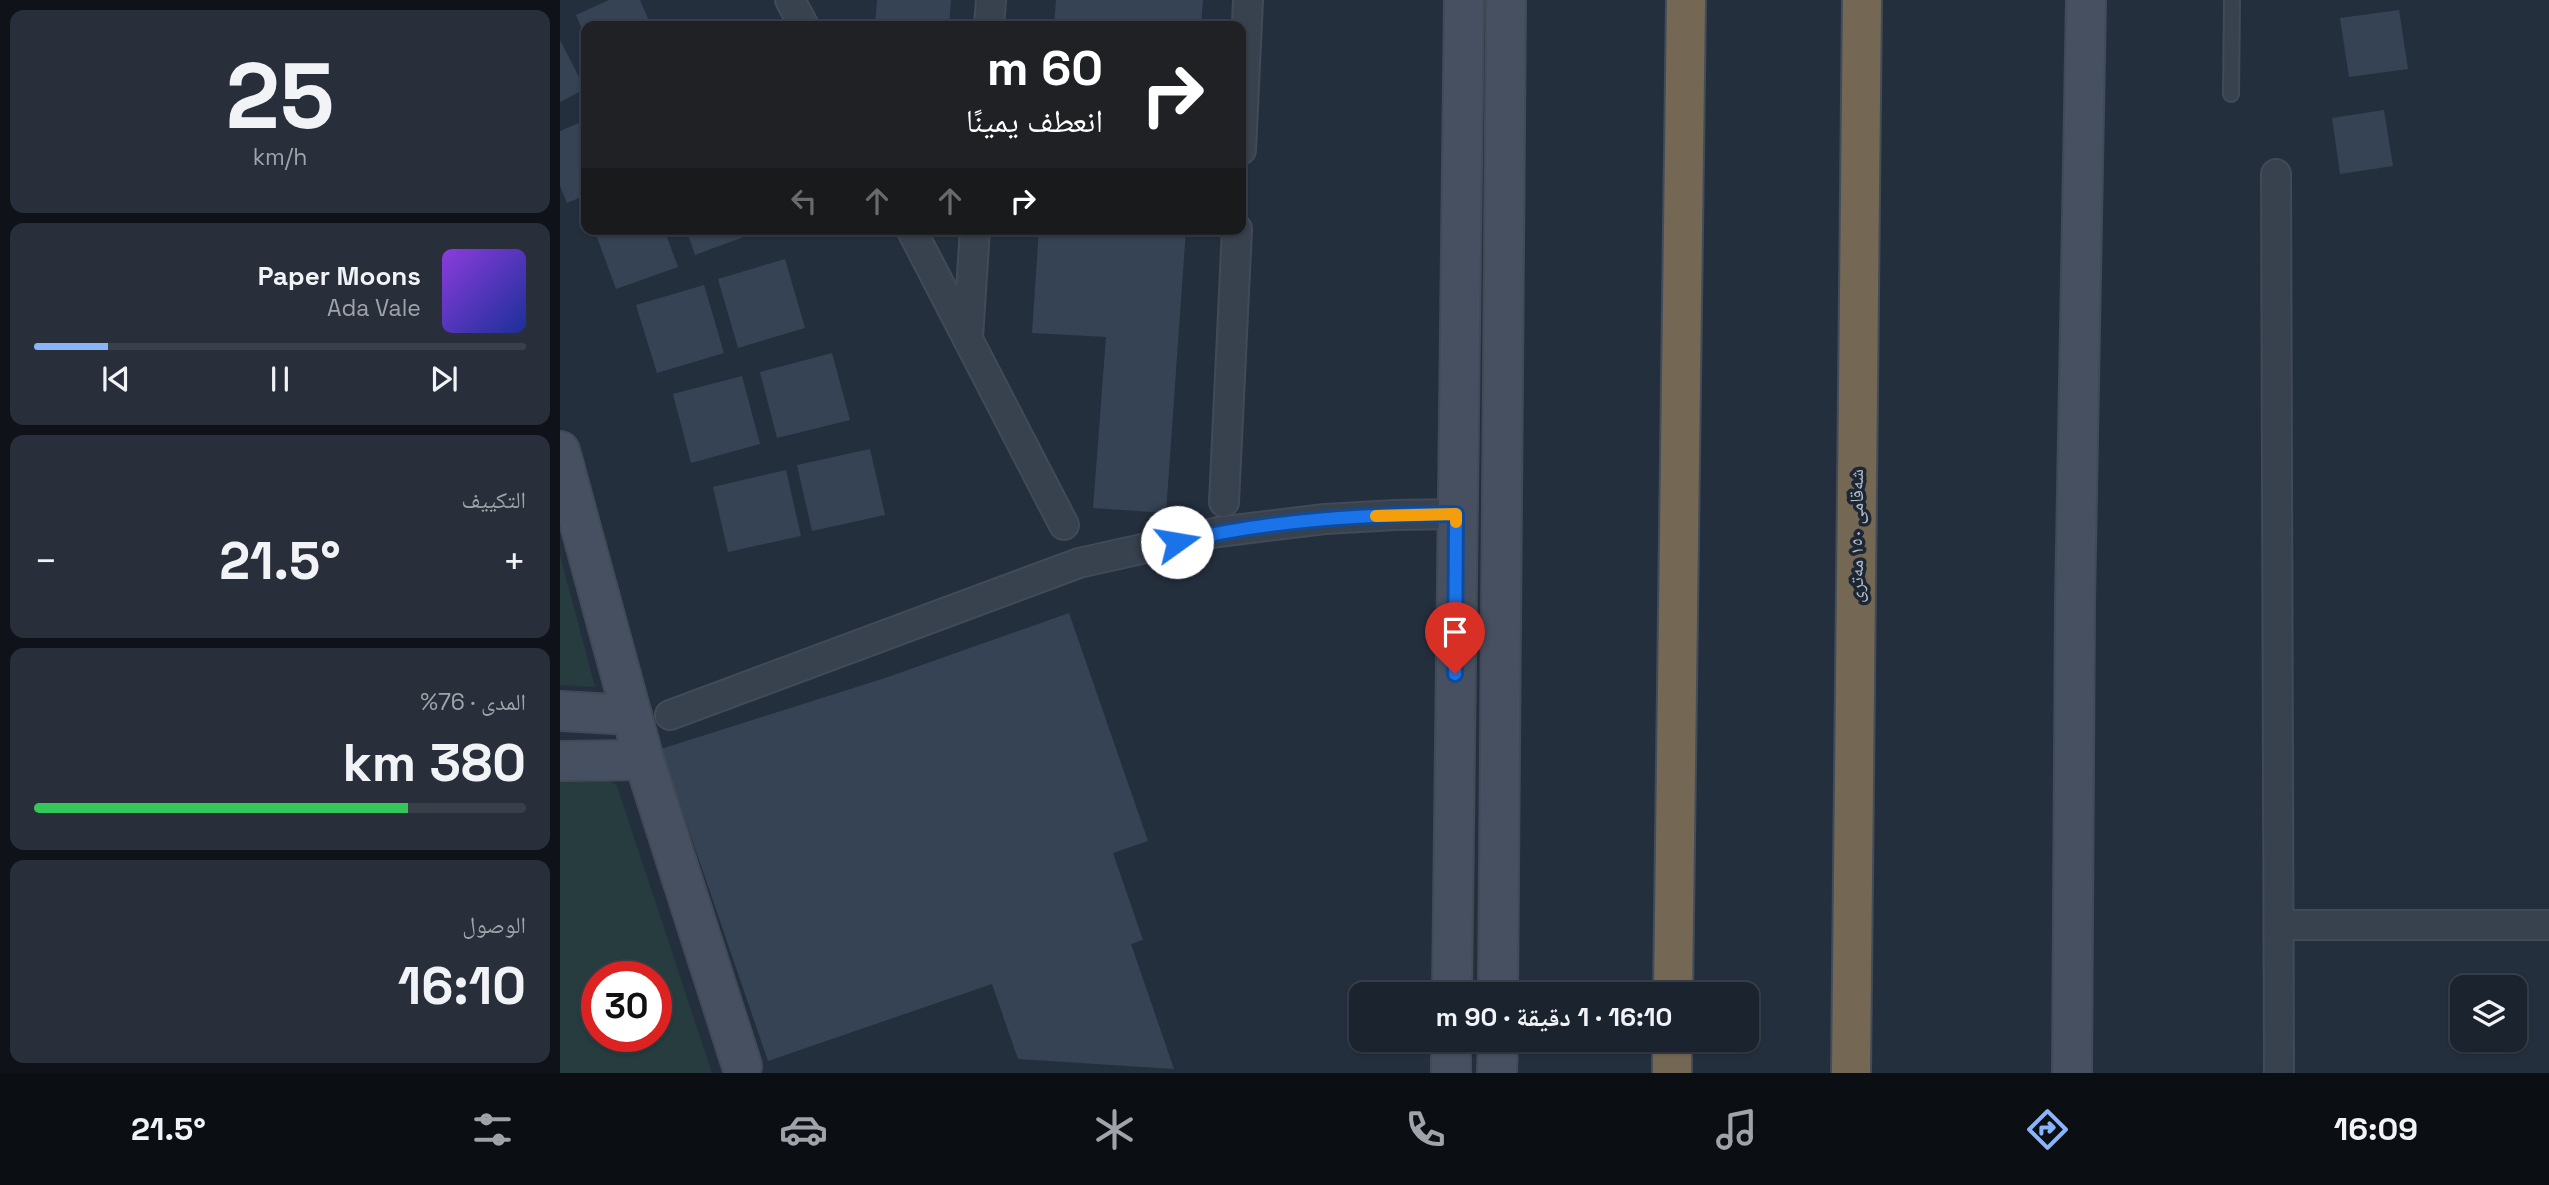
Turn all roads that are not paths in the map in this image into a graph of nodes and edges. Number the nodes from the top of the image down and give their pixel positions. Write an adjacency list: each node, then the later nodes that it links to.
1 (790, 0): 10 (street)
2 (991, 0): 11 (street)
3 (1248, 0): 12 (street)
4 (1464, 0): 21 (street)
5 (1506, 0): 31 (street)
6 (1686, 0): 32 (highway)
7 (1862, 0): 40 (highway, شەقامی ١٥٠ مەتری)
8 (2086, 0): 41 (street)
9 (2232, 0): 13 (lane)
10 (801, 21)
11 (989, 21)
12 (1246, 43)
13 (2231, 94)
14 (2276, 174): 28 (street)
15 (914, 235): 18 (street)
16 (975, 235): 18 (street)
17 (1237, 235): 20 (street)
18 (968, 337): 22 (street)
19 (560, 452): 24 (street)
20 (1224, 502)
21 (1456, 514): 25 (street); 30 (street)
22 (1064, 525)
23 (560, 711): 24 (street)
24 (632, 715): 26 (street)
25 (670, 715)
26 (644, 760): 27 (street); 36 (street)
27 (560, 761)
28 (2279, 925): 29 (street); 42 (street)
29 (2549, 925)
30 (1452, 982)
31 (1498, 982)
32 (1673, 982)
33 (1451, 1052): 37 (street)
34 (1498, 1052): 38 (street)
35 (1672, 1052): 39 (highway)
36 (742, 1066)
37 (1451, 1073)
38 (1497, 1073)
39 (1672, 1073)
40 (1851, 1073)
41 (2072, 1073)
42 (2279, 1073)

